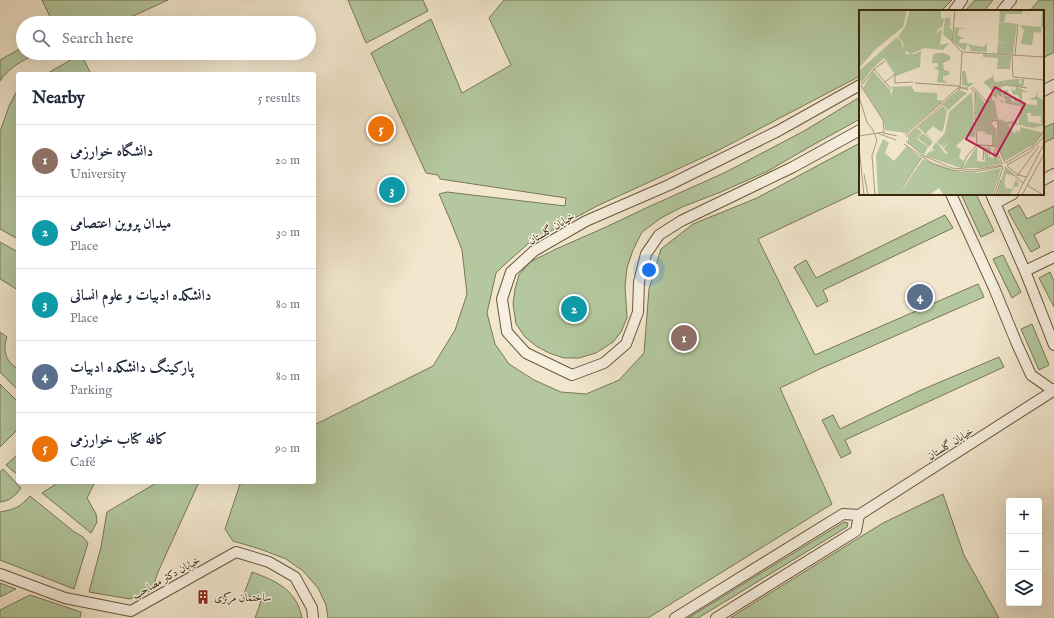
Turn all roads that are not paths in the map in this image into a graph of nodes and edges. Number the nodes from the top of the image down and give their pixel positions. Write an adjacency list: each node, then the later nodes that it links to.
1 (962, 0): 3 (lane)
2 (1012, 0): 4 (lane)
3 (955, 10)
4 (1003, 10)
5 (859, 86): 8 (lane, خیابان گلستان)
6 (1054, 86): 7 (lane)
7 (1044, 91)
8 (859, 131)
9 (1054, 174): 10 (lane)
10 (1044, 179)
11 (951, 195): 17 (lane, خیابان گلستان)
12 (1008, 195): 13 (lane)
13 (993, 198): 15 (lane)
14 (1054, 257): 15 (lane)
15 (1025, 271): 16 (lane)
16 (1054, 344)
17 (1054, 391): 18 (lane, خیابان گلستان)
18 (859, 515): 21 (lane, خیابان گلستان); 22 (lane)
19 (0, 574): 20 (lane, خیابان دکتر مصاحب)
20 (313, 618)
21 (675, 618)
22 (716, 618)

